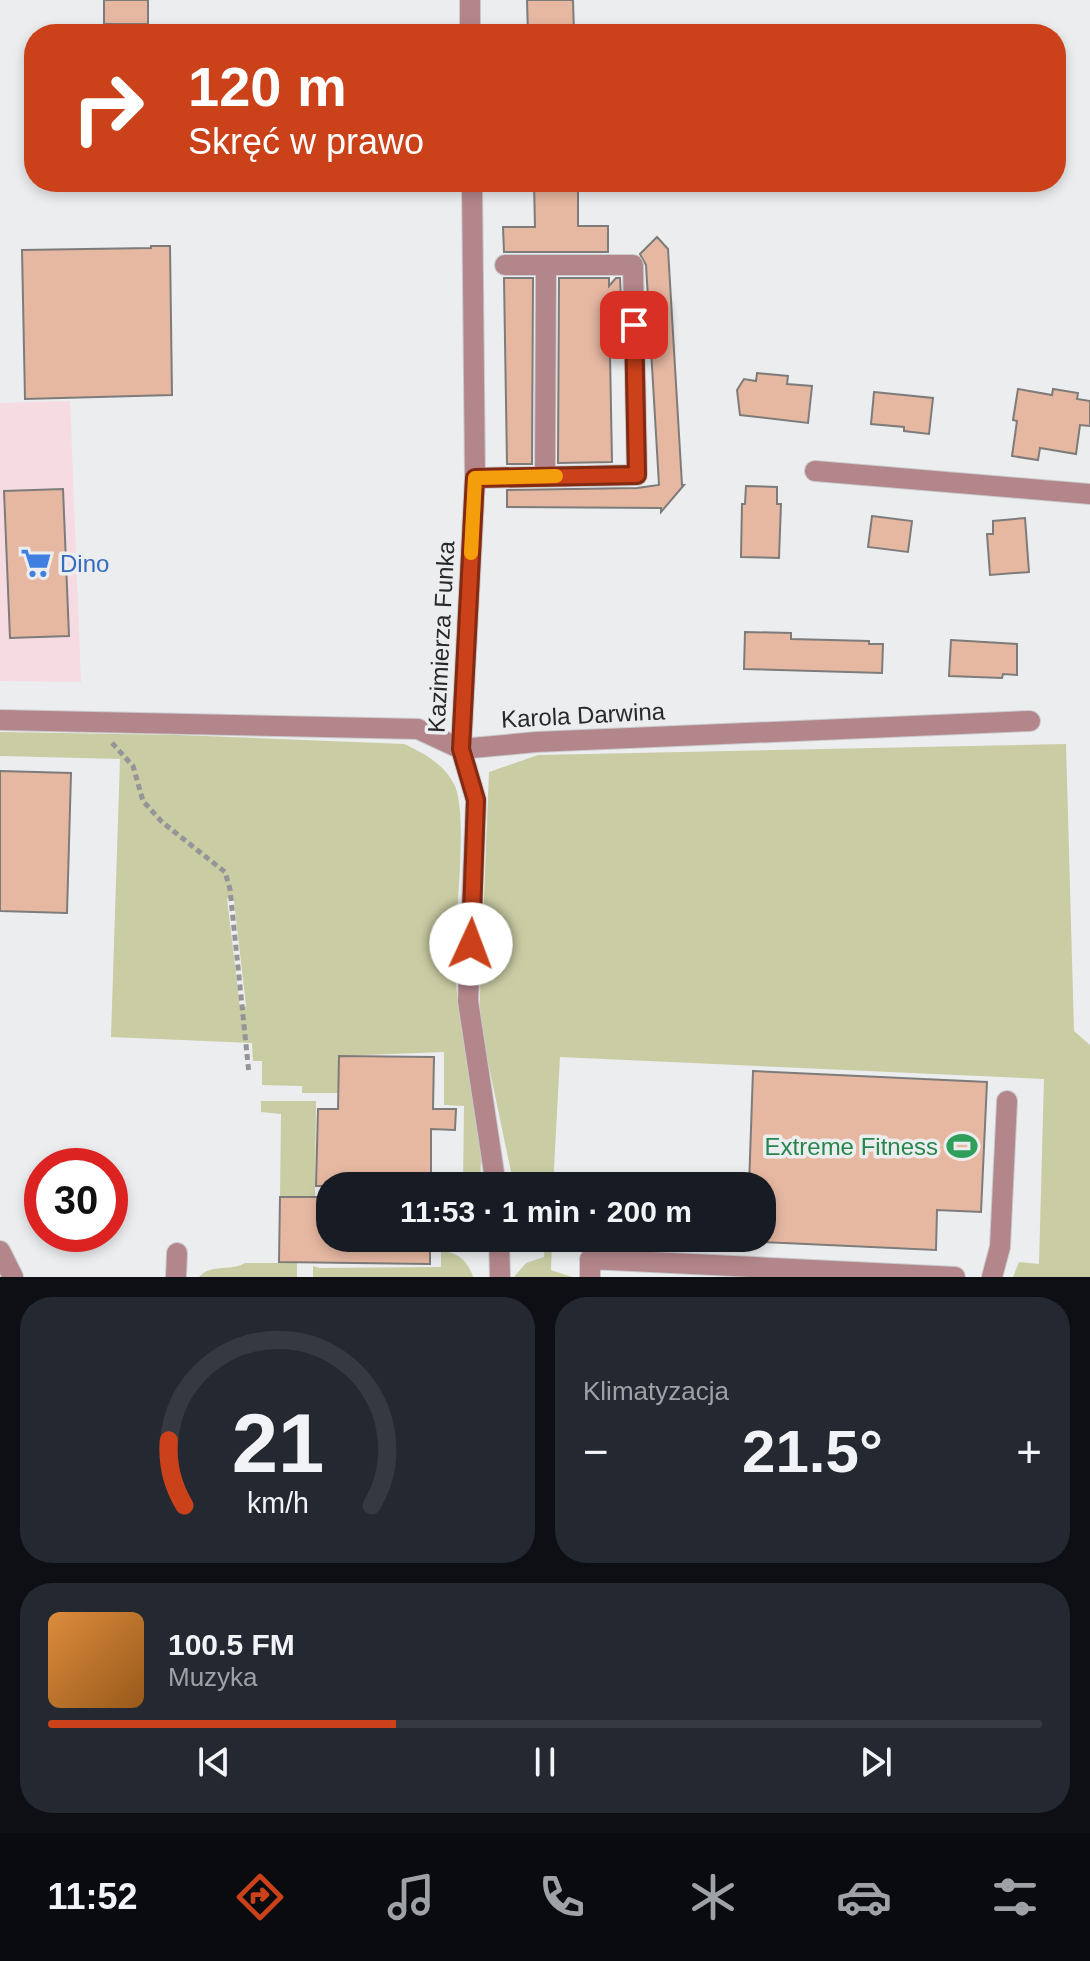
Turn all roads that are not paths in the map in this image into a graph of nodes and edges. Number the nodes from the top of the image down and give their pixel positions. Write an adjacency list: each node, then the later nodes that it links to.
1 (470, 0): 2 (street)
2 (470, 24)
3 (472, 192): 8 (street, Kazimierza Funka)
4 (505, 265): 5 (street)
5 (546, 266): 7 (street); 7 (street)
6 (815, 471): 9 (street)
7 (545, 476): 8 (street)
8 (475, 478): 12 (street, Kazimierza Funka)
9 (1090, 494)
10 (0, 720): 12 (street)
11 (1030, 721): 12 (street, Karola Darwina)
12 (461, 749): 14 (street, Kazimierza Funka)
13 (1007, 1101): 23 (street)
14 (494, 1172)
15 (0, 1251): 18 (street)
16 (499, 1252): 20 (street)
17 (177, 1253): 19 (street)
18 (13, 1277)
19 (176, 1277)
20 (500, 1277)
21 (590, 1277): 22 (street)
22 (955, 1277)
23 (992, 1277)

